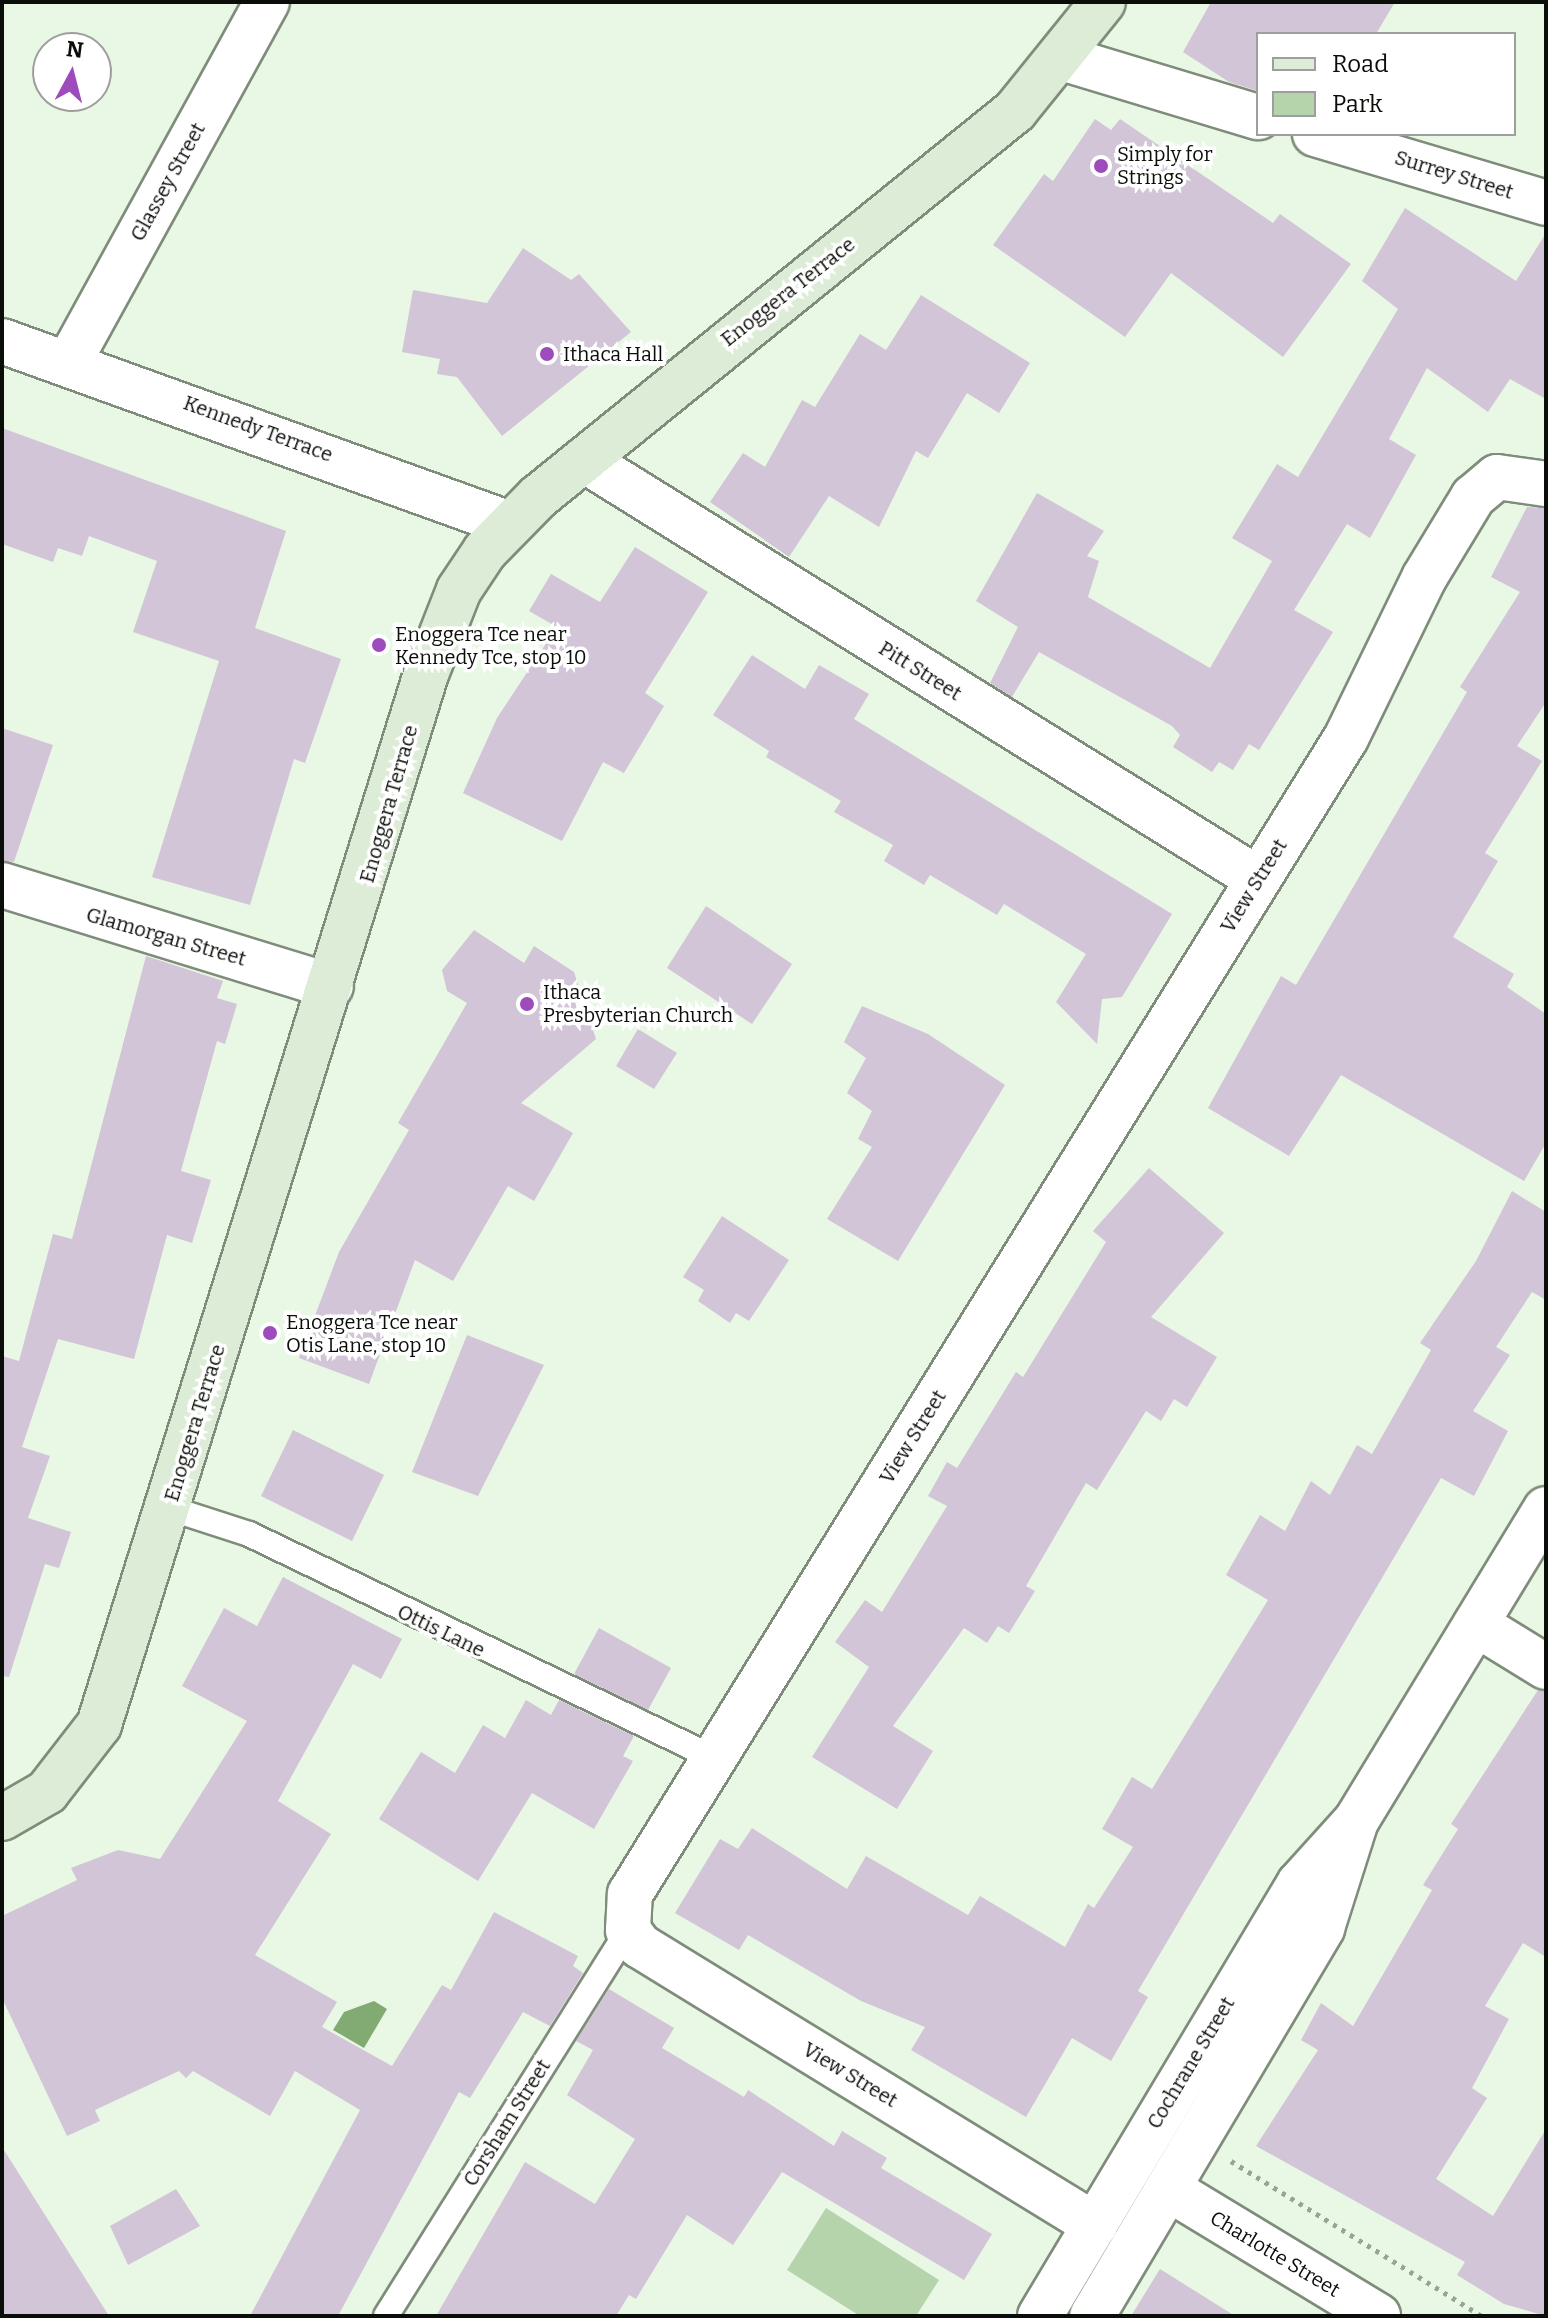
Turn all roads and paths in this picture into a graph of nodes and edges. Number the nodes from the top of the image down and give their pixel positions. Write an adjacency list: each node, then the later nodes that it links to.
1 (267, 2): 8 (street, Glassey Street)
2 (1103, 2): 3 (main road, Enoggera Terrace)
3 (1062, 58): 4 (street); 9 (main road, Enoggera Terrace)
4 (1256, 116)
5 (1322, 136): 6 (street, Surrey Street)
6 (1546, 203)
7 (2, 341): 8 (street, Kennedy Terrace)
8 (69, 362): 11 (street, Kennedy Terrace)
9 (584, 460): 11 (main road, Enoggera Terrace); 12 (street, Pitt Street)
10 (1546, 484): 12 (street, View Street)
11 (510, 524): 14 (main road, Enoggera Terrace)
12 (1258, 879): 19 (street, View Street)
13 (2, 885): 14 (street, Glamorgan Street)
14 (331, 986): 15 (main road, Enoggera Terrace)
15 (169, 1508): 19 (lane, Ottis Lane); 20 (main road, Enoggera Terrace)
16 (1546, 1509): 17 (street, Cochrane Street)
17 (1476, 1624): 18 (street); 21 (street, Cochrane Street)
18 (1546, 1667)
19 (714, 1758): 22 (street, View Street)
20 (2, 1818)
21 (1356, 1821): 24 (street, Cochrane Street); 25 (street, Cochrane Street)
22 (628, 1930): 25 (street, View Street); 26 (lane, Corsham Street)
23 (1222, 2157): 30 (path)
24 (1172, 2191): 28 (street, Cochrane Street); 29 (street, Charlotte Street)
25 (1095, 2225): 27 (street, Cochrane Street)
26 (386, 2316)
27 (1040, 2316)
28 (1092, 2316)
29 (1378, 2316)
30 (1482, 2316)

